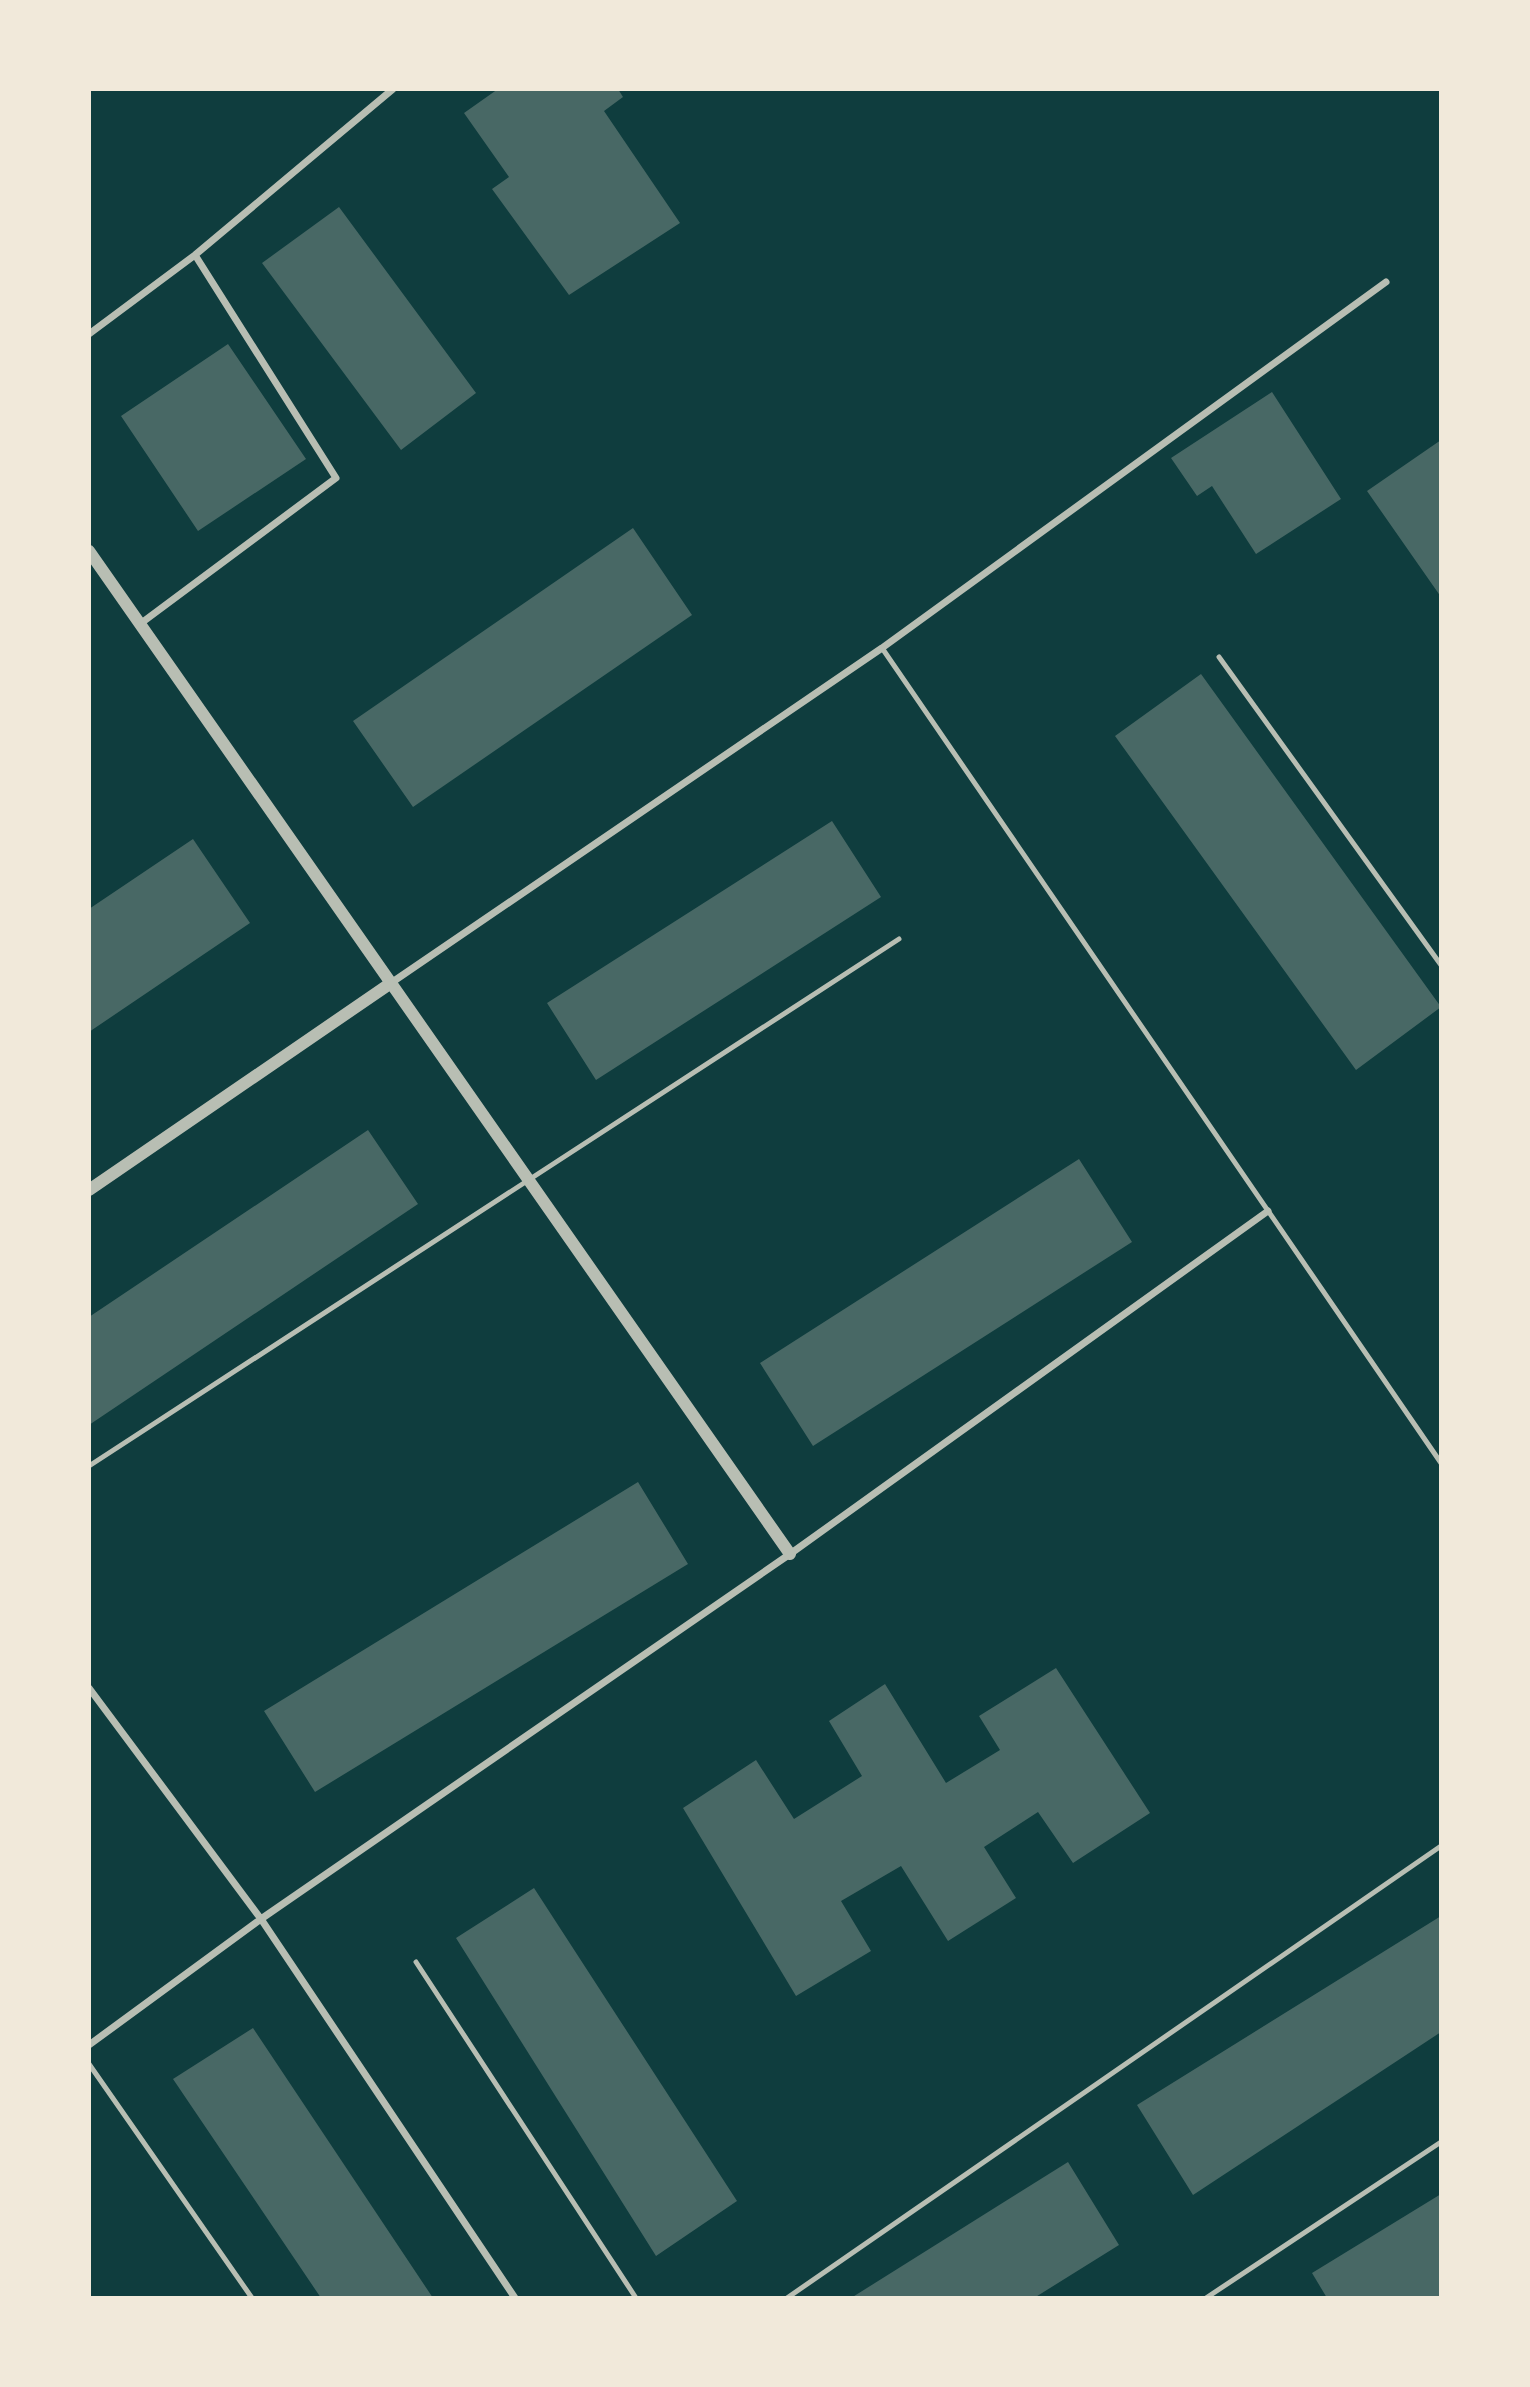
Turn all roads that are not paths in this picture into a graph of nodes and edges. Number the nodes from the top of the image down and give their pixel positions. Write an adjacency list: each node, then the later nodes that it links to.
1 (393, 89): 2 (street)
2 (195, 255): 4 (street); 6 (street)
3 (1386, 282): 7 (street)
4 (89, 334)
5 (89, 551): 6 (street)
6 (140, 624): 11 (street)
7 (882, 648): 11 (street); 14 (lane)
8 (1219, 657): 10 (lane)
9 (899, 939): 12 (lane)
10 (1441, 965)
11 (391, 983): 12 (street); 13 (street)
12 (528, 1180): 16 (lane); 17 (street)
13 (89, 1190)
14 (1268, 1211): 15 (lane); 17 (street)
15 (1441, 1463)
16 (89, 1466)
17 (790, 1554): 20 (street)
18 (89, 1688): 20 (street)
19 (1441, 1846): 28 (lane)
20 (261, 1919): 22 (street); 26 (street)
21 (416, 1962): 27 (lane)
22 (89, 2045)
23 (89, 2064): 25 (lane)
24 (1441, 2142): 29 (lane)
25 (252, 2298)
26 (515, 2298)
27 (636, 2298)
28 (787, 2298)
29 (1206, 2298)

